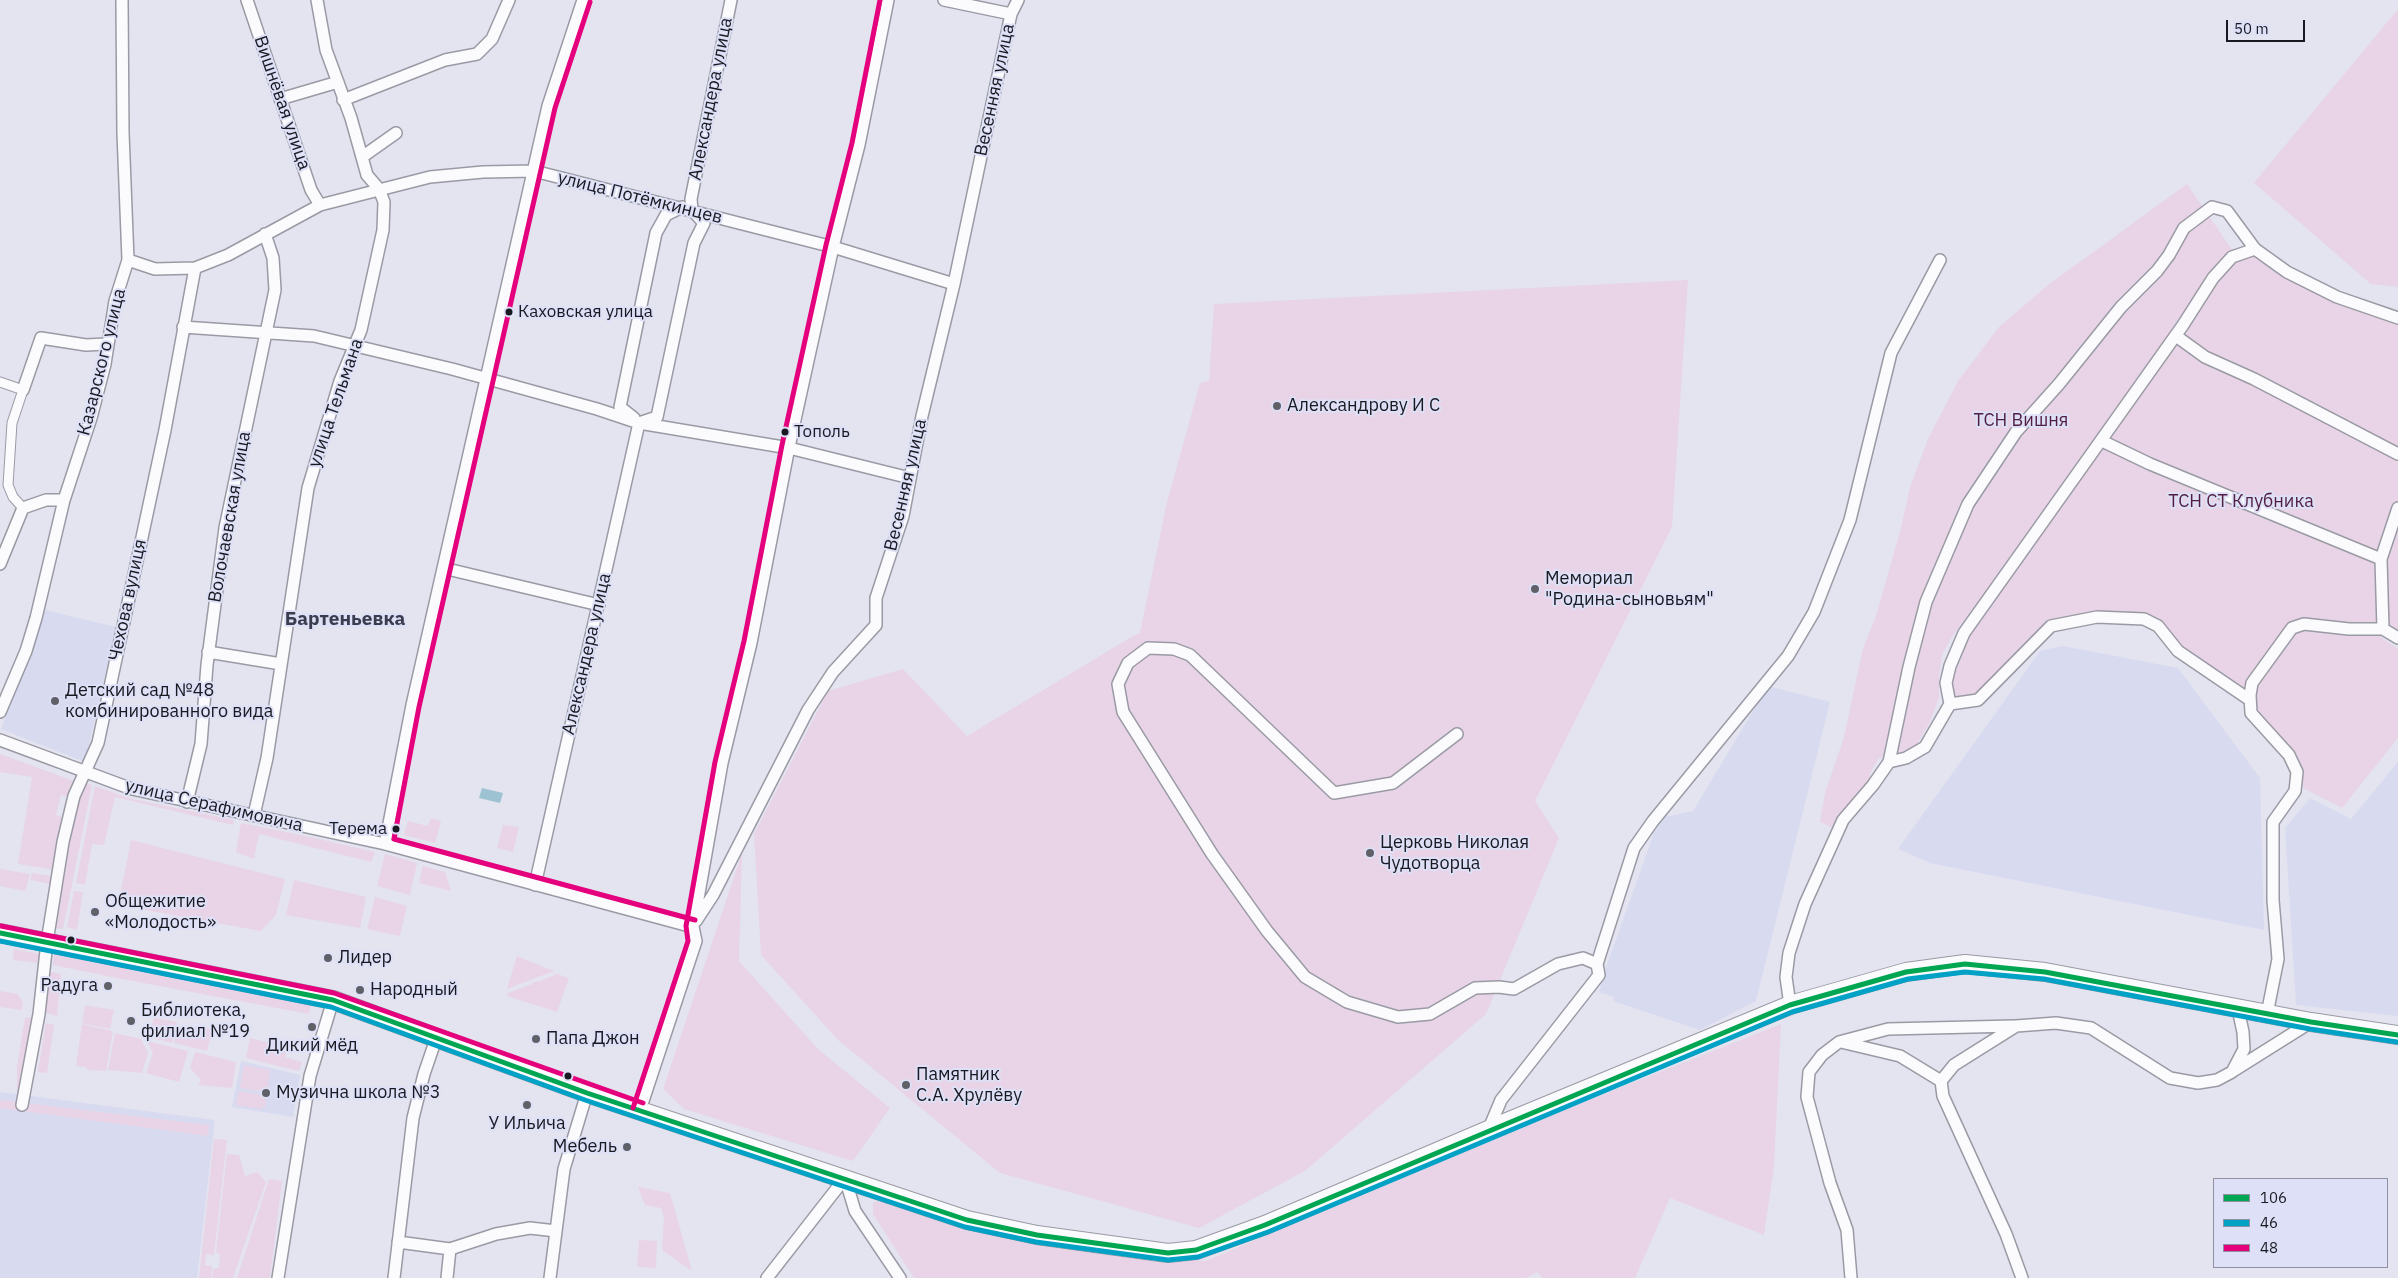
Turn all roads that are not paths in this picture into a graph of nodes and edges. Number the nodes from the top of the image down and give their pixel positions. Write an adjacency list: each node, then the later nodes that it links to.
1 (122, 0): 23 (street, Казарского улица)
2 (247, 0): 12 (street, Вишнёвая улица)
3 (316, 0): 11 (street, улица Тельмана)
4 (509, 0): 13 (street)
5 (582, 0): 16 (street)
6 (731, 0): 19 (street, Александера улица)
7 (888, 0): 21 (street)
8 (944, 0): 10 (street)
9 (1018, 0): 10 (street, Весенняя улица)
10 (1011, 14): 26 (street, Весенняя улица)
11 (338, 82): 12 (street); 13 (street, улица Тельмана)
12 (280, 99): 18 (street, Вишнёвая улица)
13 (343, 100): 15 (street, улица Тельмана)
14 (396, 133): 15 (street)
15 (362, 157): 17 (street, улица Тельмана)
16 (534, 171): 17 (street, улица Потёмкинцев); 19 (street, улица Потёмкинцев); 33 (street)
17 (378, 189): 18 (street, улица Потёмкинцев); 32 (street, улица Тельмана)
18 (320, 205): 20 (street, улица Потёмкинцев)
19 (688, 206): 21 (street, улица Потёмкинцев); 36 (street); 36 (street)
20 (265, 234): 25 (street, улица Потёмкинцев); 29 (street, Волочаевская улица)
21 (833, 247): 26 (street, улица Потёмкинцев); 38 (street)
22 (2255, 250): 27 (street); 30 (street); 57 (street)
23 (128, 260): 25 (street, улица Потёмкинцев); 31 (street, Казарского улица)
24 (1940, 260): 66 (street)
25 (195, 268): 28 (street, Чехова вулиця)
26 (954, 284): 40 (street, Весенняя улица)
27 (2398, 318)
28 (183, 326): 29 (street); 58 (street, Чехова вулиця)
29 (266, 332): 32 (street); 50 (street, Волочаевская улица)
30 (2176, 336): 37 (street); 39 (street)
31 (106, 344): 35 (street); 41 (street, Казарского улица)
32 (355, 346): 33 (street); 51 (street, улица Тельмана)
33 (486, 380): 36 (street); 46 (street)
34 (0, 382): 35 (street)
35 (23, 390): 42 (street)
36 (639, 423): 38 (street); 47 (street, Александера улица)
37 (2102, 441): 44 (street); 53 (street)
38 (789, 448): 40 (street); 63 (street)
39 (2398, 454)
40 (910, 478): 63 (street, Весенняя улица)
41 (64, 500): 42 (street); 54 (street, Казарского улица)
42 (23, 508): 45 (street)
43 (2398, 508): 44 (street)
44 (2381, 559): 48 (street)
45 (0, 564)
46 (443, 568): 47 (street); 61 (street)
47 (599, 605): 62 (street, Александера улица)
48 (2383, 629): 49 (street); 52 (street)
49 (2398, 638)
50 (208, 652): 51 (street); 59 (street, Волочаевская улица)
51 (281, 664): 60 (street, улица Тельмана)
52 (2250, 700): 53 (street); 70 (street)
53 (1950, 704): 57 (street)
54 (0, 712)
55 (1457, 734): 66 (street)
56 (0, 740): 58 (street, улица Серафимовича)
57 (1889, 762): 68 (street)
58 (84, 772): 59 (street, улица Серафимовича); 65 (street, Чехова вулиця)
59 (187, 802): 60 (street, улица Серафимовича)
60 (254, 815): 61 (street, улица Серафимовича)
61 (384, 844): 62 (street, улица Серафимовича)
62 (535, 885): 63 (street, улица Серафимовича)
63 (692, 927): 80 (street)
64 (0, 933): 65 (main road)
65 (46, 942): 67 (main road); 79 (street, Чехова вулиця)
66 (1597, 964): 81 (street)
67 (333, 1000): 74 (main road); 86 (street)
68 (1790, 1005): 69 (main road); 81 (main road)
69 (2238, 1009): 70 (main road); 76 (street)
70 (2267, 1014): 71 (main road)
71 (2312, 1022): 73 (main road); 76 (street)
72 (2016, 1026): 75 (street); 76 (street); 77 (street)
73 (2398, 1035)
74 (437, 1036): 78 (main road); 84 (street)
75 (1839, 1042): 77 (street); 92 (street)
76 (2232, 1072)
77 (1942, 1081): 93 (street)
78 (587, 1093): 80 (main road); 83 (street)
79 (22, 1105)
80 (640, 1110): 82 (main road)
81 (1488, 1131): 82 (main road)
82 (845, 1178): 90 (street); 91 (street)
83 (556, 1232): 85 (street); 89 (street)
84 (398, 1242): 85 (street); 87 (street)
85 (450, 1249): 88 (street)
86 (278, 1278)
87 (394, 1278)
88 (447, 1278)
89 (550, 1278)
90 (767, 1278)
91 (900, 1278)
92 (1851, 1278)
93 (2022, 1278)

